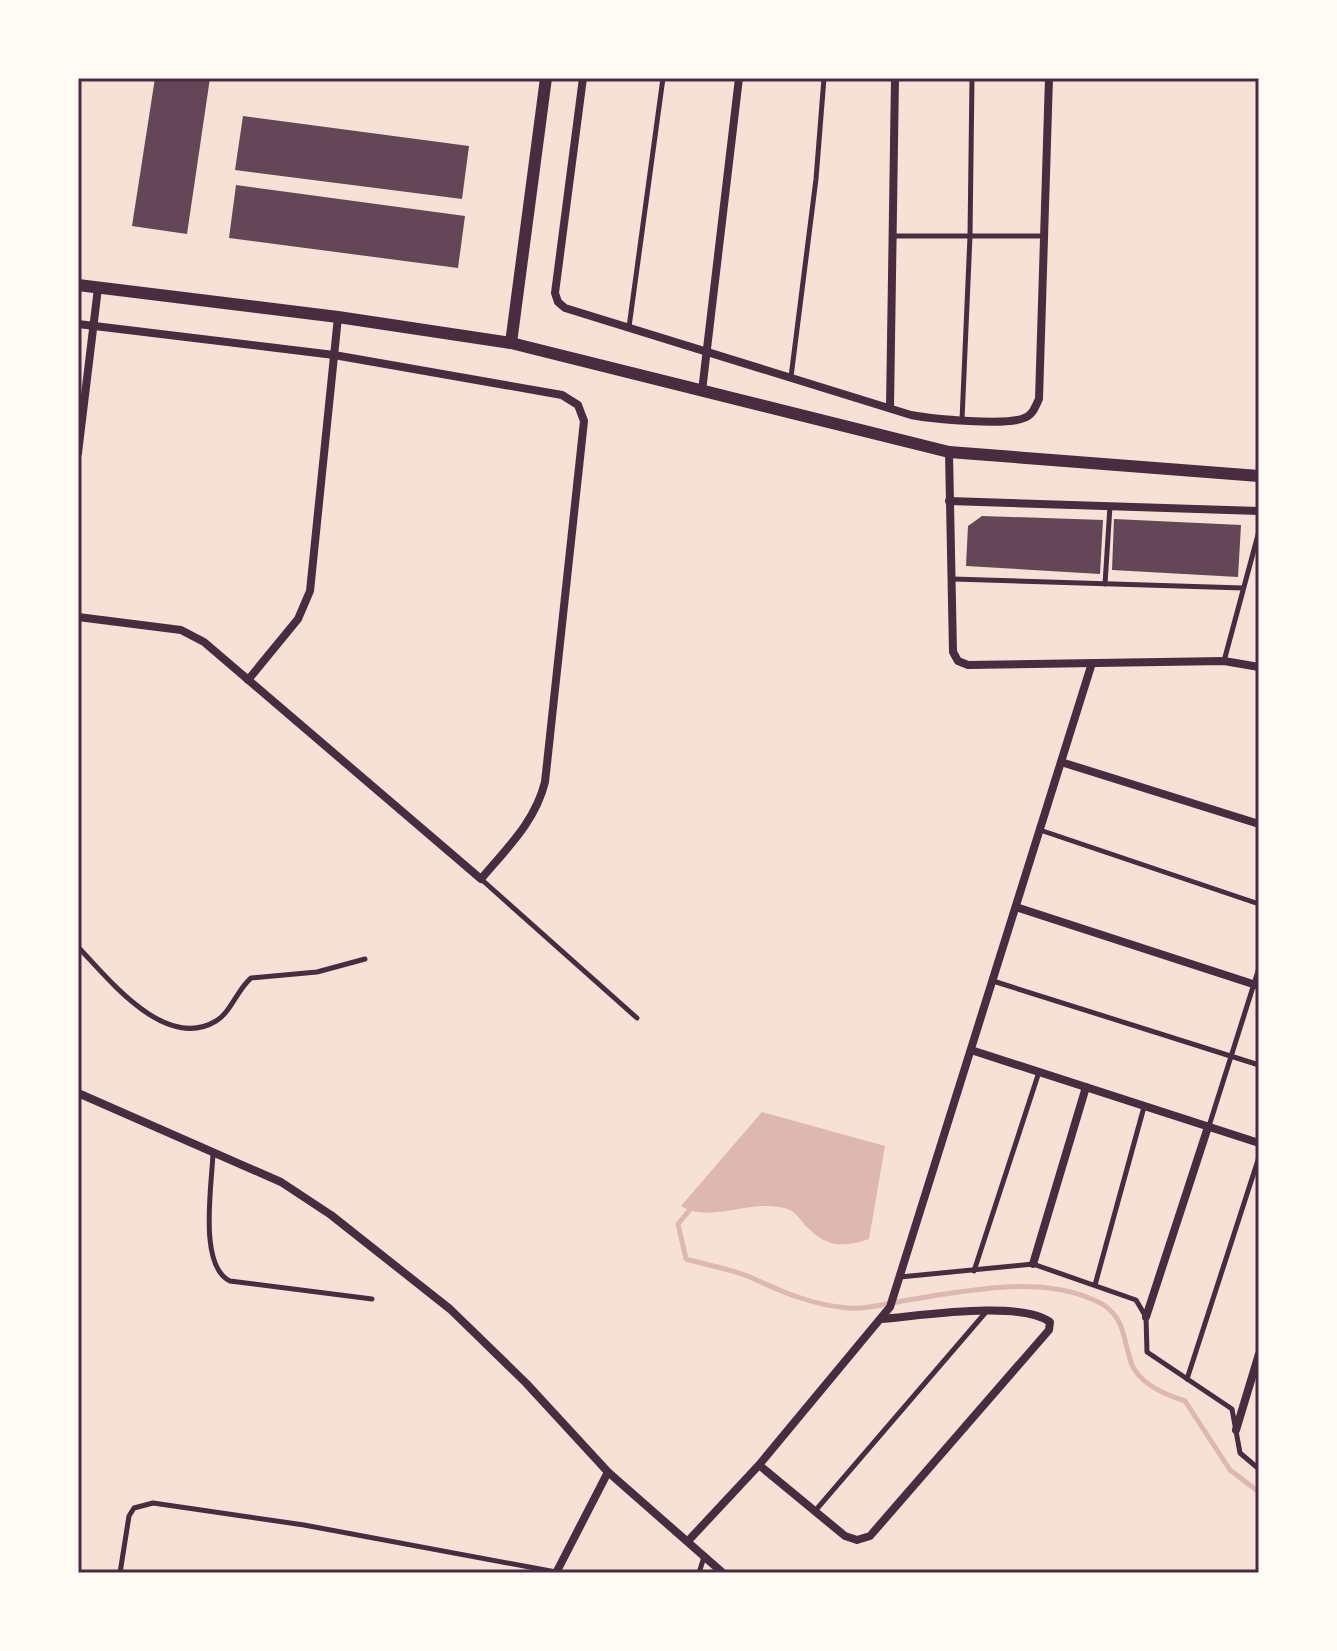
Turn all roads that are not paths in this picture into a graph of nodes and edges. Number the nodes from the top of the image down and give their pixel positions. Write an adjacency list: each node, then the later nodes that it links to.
1 (546, 78): 18 (street)
2 (583, 78): 17 (street)
3 (663, 78): 17 (lane)
4 (739, 78): 19 (street)
5 (824, 78): 21 (lane)
6 (895, 78): 9 (street)
7 (972, 78): 10 (lane)
8 (1049, 78): 11 (street)
9 (895, 236): 10 (lane); 23 (street)
10 (970, 236): 11 (lane); 24 (lane)
11 (1043, 236): 24 (street)
12 (78, 285): 13 (street)
13 (98, 288): 14 (street); 16 (street)
14 (338, 317): 18 (street); 20 (street)
15 (78, 324): 16 (street)
16 (93, 325): 20 (street); 26 (street)
17 (629, 327): 19 (street)
18 (511, 343): 22 (street)
19 (706, 350): 21 (street); 22 (street)
20 (334, 355): 39 (street); 43 (street)
21 (791, 377): 23 (street)
22 (702, 391): 25 (street)
23 (890, 408): 24 (street)
24 (962, 420)
25 (949, 452): 27 (street); 28 (street)
26 (78, 453)
27 (1259, 476)
28 (949, 501): 29 (street); 32 (street)
29 (1110, 506): 30 (street); 33 (lane)
30 (1259, 511)
31 (1259, 531): 34 (lane)
32 (950, 579): 33 (lane); 37 (street)
33 (1105, 584): 34 (lane)
34 (1243, 588): 36 (lane)
35 (78, 617): 39 (street)
36 (1224, 661): 37 (street); 38 (street)
37 (1092, 663): 40 (street)
38 (1259, 667)
39 (248, 680): 43 (street)
40 (1061, 762): 41 (street); 42 (street)
41 (1259, 824)
42 (1040, 830): 44 (lane); 45 (street)
43 (481, 879): 51 (lane)
44 (1259, 904)
45 (1016, 907): 49 (street); 50 (street)
46 (78, 947): 47 (lane)
47 (365, 959)
48 (1259, 968): 50 (lane)
49 (992, 980): 52 (street); 53 (lane)
50 (1256, 985): 53 (lane)
51 (637, 1018)
52 (971, 1050): 55 (street); 65 (street)
53 (1230, 1056): 54 (lane); 59 (lane)
54 (1259, 1065)
55 (1039, 1072): 56 (street); 64 (lane)
56 (1086, 1087): 58 (street); 63 (street)
57 (78, 1093): 61 (street)
58 (1144, 1107): 59 (street); 66 (lane)
59 (1208, 1127): 60 (street); 69 (street)
60 (1259, 1143)
61 (213, 1153): 67 (lane); 76 (street)
62 (1259, 1157): 72 (lane)
63 (1033, 1264): 64 (lane); 66 (lane)
64 (974, 1271): 65 (lane)
65 (900, 1277): 70 (street)
66 (1095, 1285): 69 (lane)
67 (372, 1299)
68 (988, 1310): 70 (street); 77 (lane); 77 (street)
69 (1146, 1317): 72 (lane)
70 (881, 1319): 74 (street)
71 (1259, 1354): 73 (street)
72 (1187, 1379): 73 (lane)
73 (1236, 1430): 75 (lane)
74 (759, 1465): 77 (street); 78 (street)
75 (1259, 1469)
76 (608, 1472): 78 (street); 81 (street)
77 (815, 1512)
78 (688, 1541): 79 (street)
79 (705, 1556): 82 (lane); 83 (street)
80 (120, 1573): 81 (lane)
81 (556, 1573)
82 (699, 1573)
83 (723, 1573)

